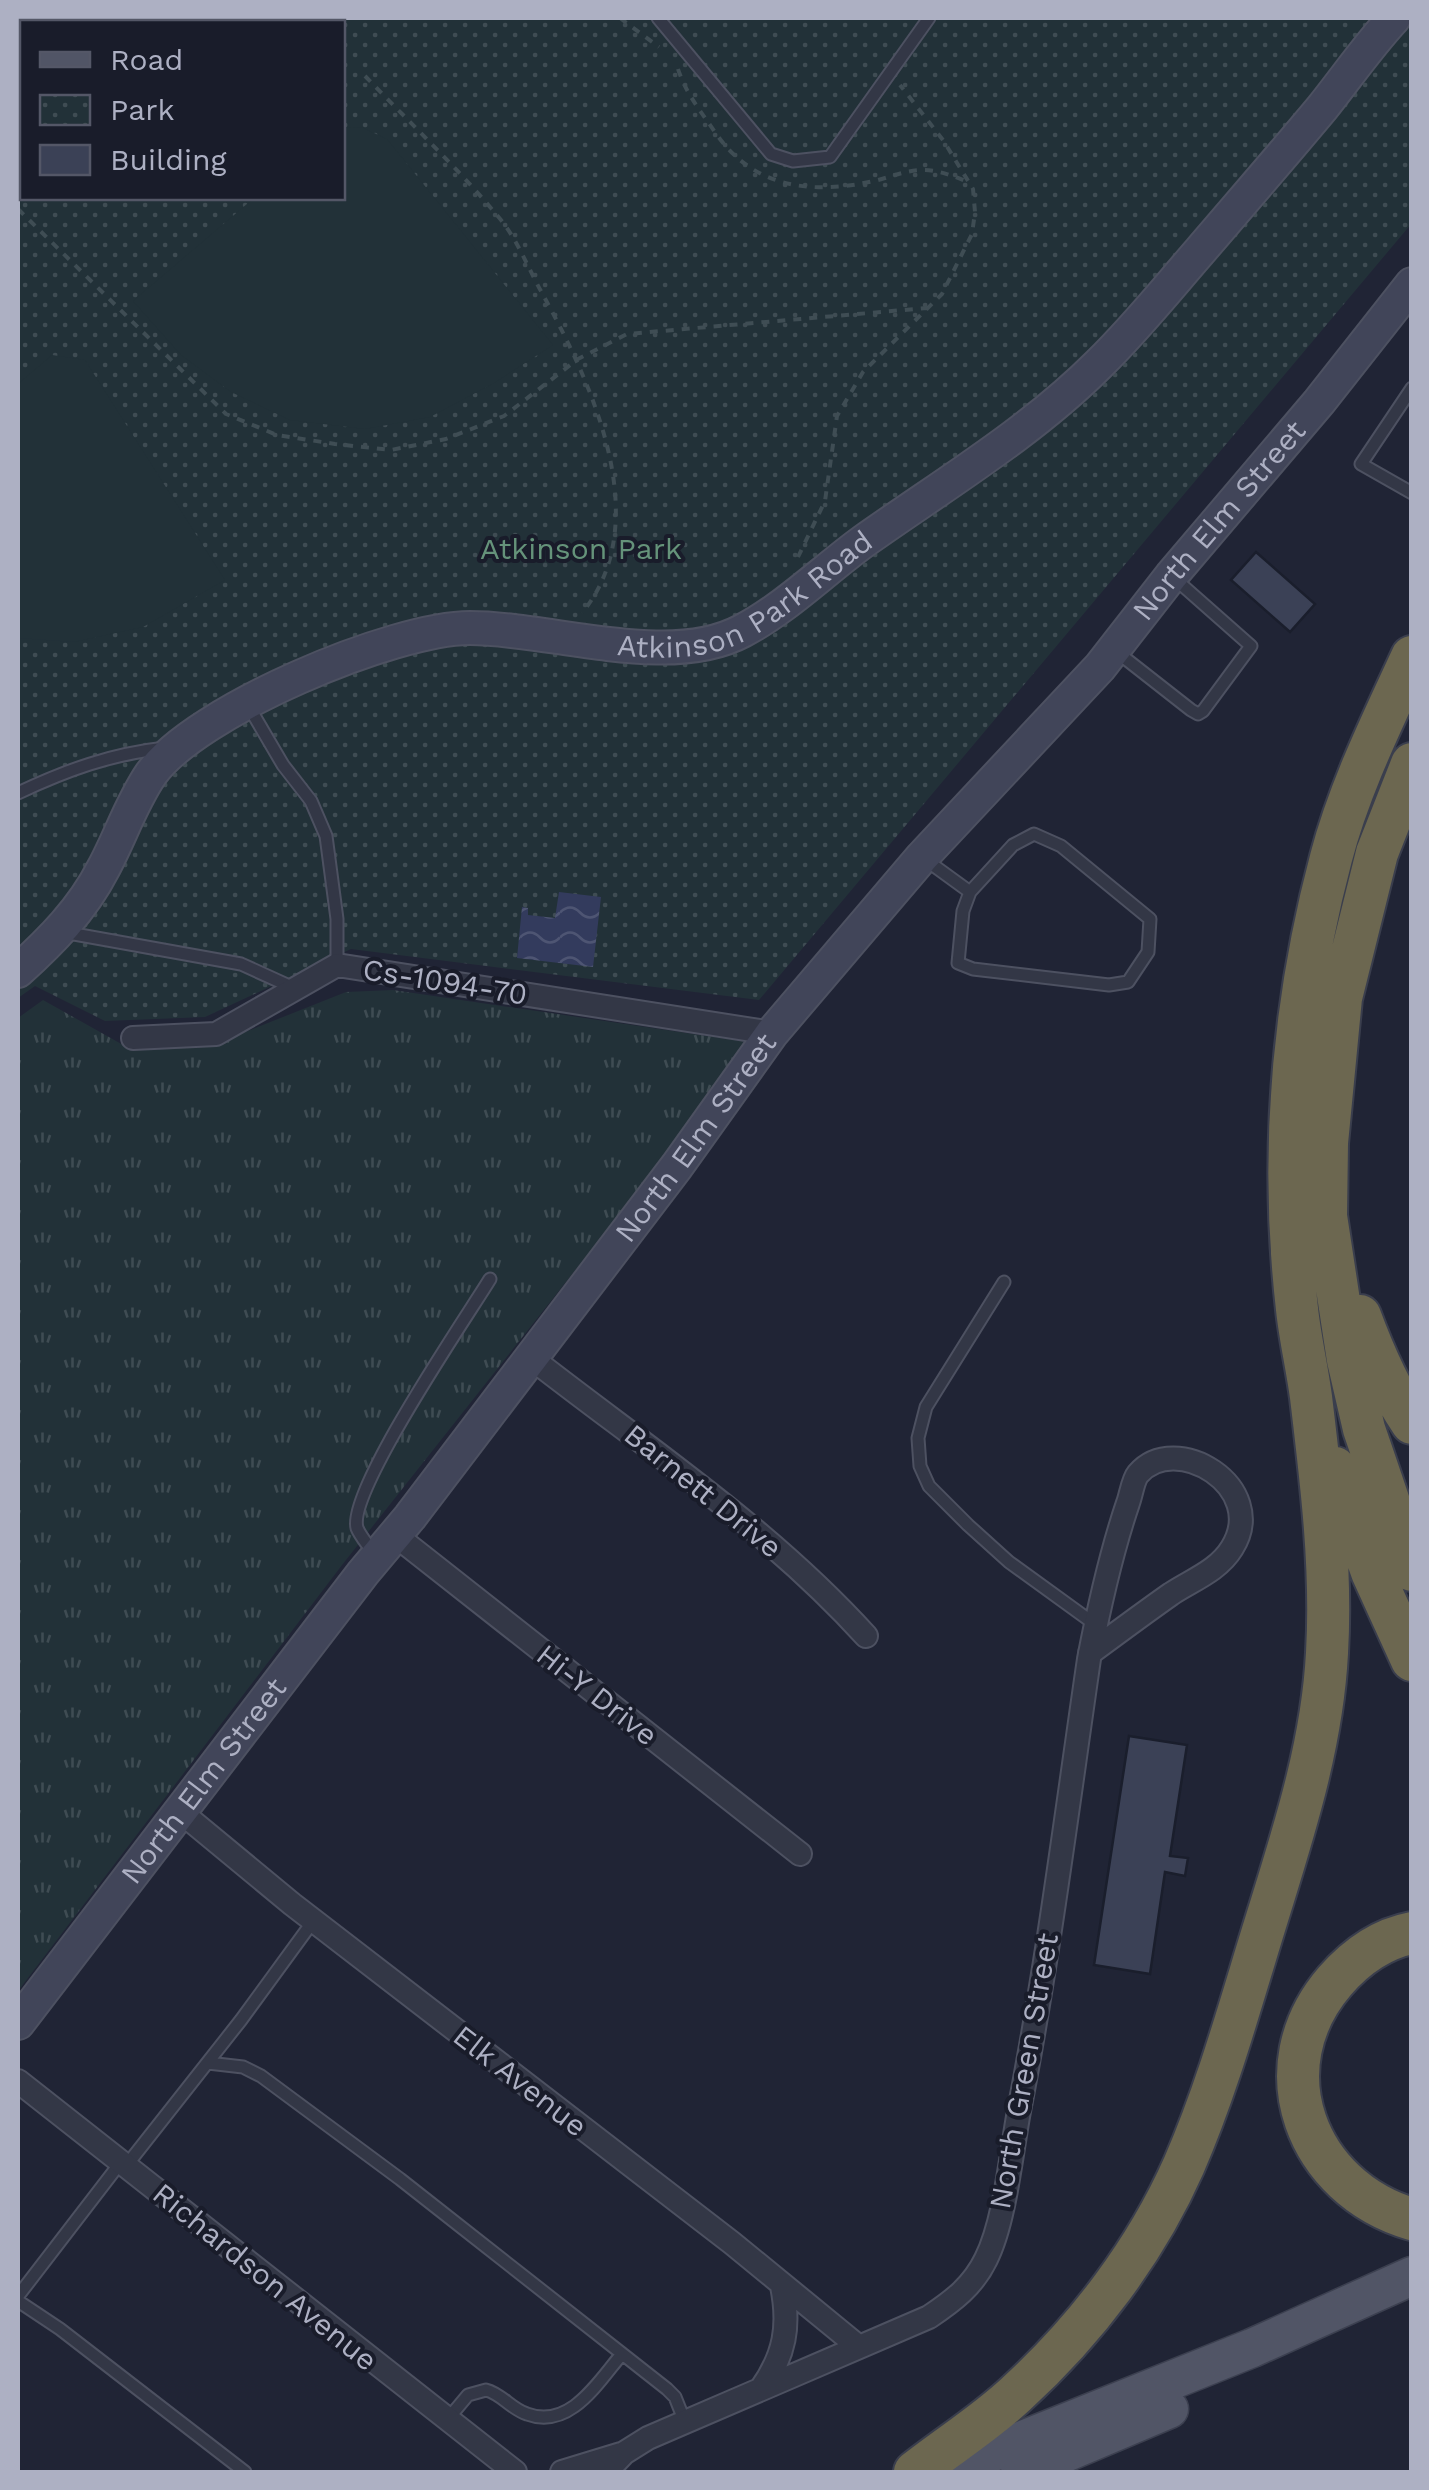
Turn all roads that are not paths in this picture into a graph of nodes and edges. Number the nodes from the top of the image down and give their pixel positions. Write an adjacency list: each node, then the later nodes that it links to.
1 (658, 18): 2 (lane)
2 (928, 18)
3 (1394, 18): 10 (street, Atkinson Park Road)
4 (1412, 284): 7 (street, North Elm Street)
5 (1412, 388): 6 (lane)
6 (1412, 494)
7 (1170, 576): 8 (street, North Elm Street); 8 (lane)
8 (1113, 650): 14 (street, North Elm Street)
9 (1412, 657): 26 (highway)
10 (247, 703): 11 (street, Atkinson Park Road); 17 (lane)
11 (176, 746): 13 (lane); 16 (street, Atkinson Park Road)
12 (1412, 764): 22 (highway)
13 (18, 793)
14 (922, 857): 15 (lane); 20 (street, North Elm Street)
15 (970, 892): 15 (lane)
16 (59, 932): 18 (street, Atkinson Park Road); 19 (lane)
17 (338, 965): 19 (street, Cs-1094-70); 20 (street, Cs-1094-70)
18 (18, 971)
19 (296, 989): 21 (street, Cs-1094-70)
20 (772, 1033): 25 (street, North Elm Street)
21 (133, 1038)
22 (1326, 1216): 27 (highway); 29 (highway)
23 (490, 1279): 28 (lane)
24 (1004, 1282): 30 (lane)
25 (530, 1357): 28 (street, North Elm Street); 31 (street, Barnett Drive)
26 (1311, 1396): 33 (highway); 57 (highway)
27 (1412, 1423)
28 (386, 1546): 34 (street, North Elm Street); 35 (street, Hi-Y Drive)
29 (1412, 1570)
30 (1096, 1625): 32 (street, North Green Street); 32 (street, North Green Street)
31 (866, 1636)
32 (1090, 1653): 47 (street, North Green Street)
33 (1412, 1660)
34 (182, 1813): 36 (street, Elk Avenue); 38 (street, North Elm Street)
35 (800, 1854)
36 (314, 1920): 39 (lane); 44 (street, Elk Avenue)
37 (1412, 1933): 42 (highway)
38 (18, 2023)
39 (208, 2062): 41 (lane); 48 (lane)
40 (18, 2081): 41 (street, Richardson Avenue)
41 (123, 2164): 45 (lane); 50 (street, Richardson Avenue)
42 (1412, 2219)
43 (1412, 2276): 58 (main road)
44 (782, 2286): 47 (street, Elk Avenue); 49 (street)
45 (18, 2299): 53 (lane)
46 (1412, 2303): 59 (main road)
47 (859, 2347): 49 (street, North Green Street)
48 (622, 2354): 50 (lane); 51 (lane)
49 (761, 2389): 51 (street, North Green Street)
50 (447, 2420): 54 (street, Richardson Avenue)
51 (686, 2422): 52 (street, North Green Street)
52 (624, 2453): 55 (street, North Green Street); 56 (street, North Green Street)
53 (244, 2472)
54 (515, 2472)
55 (562, 2472)
56 (606, 2472)
57 (914, 2472)
58 (943, 2472)
59 (1020, 2472)

